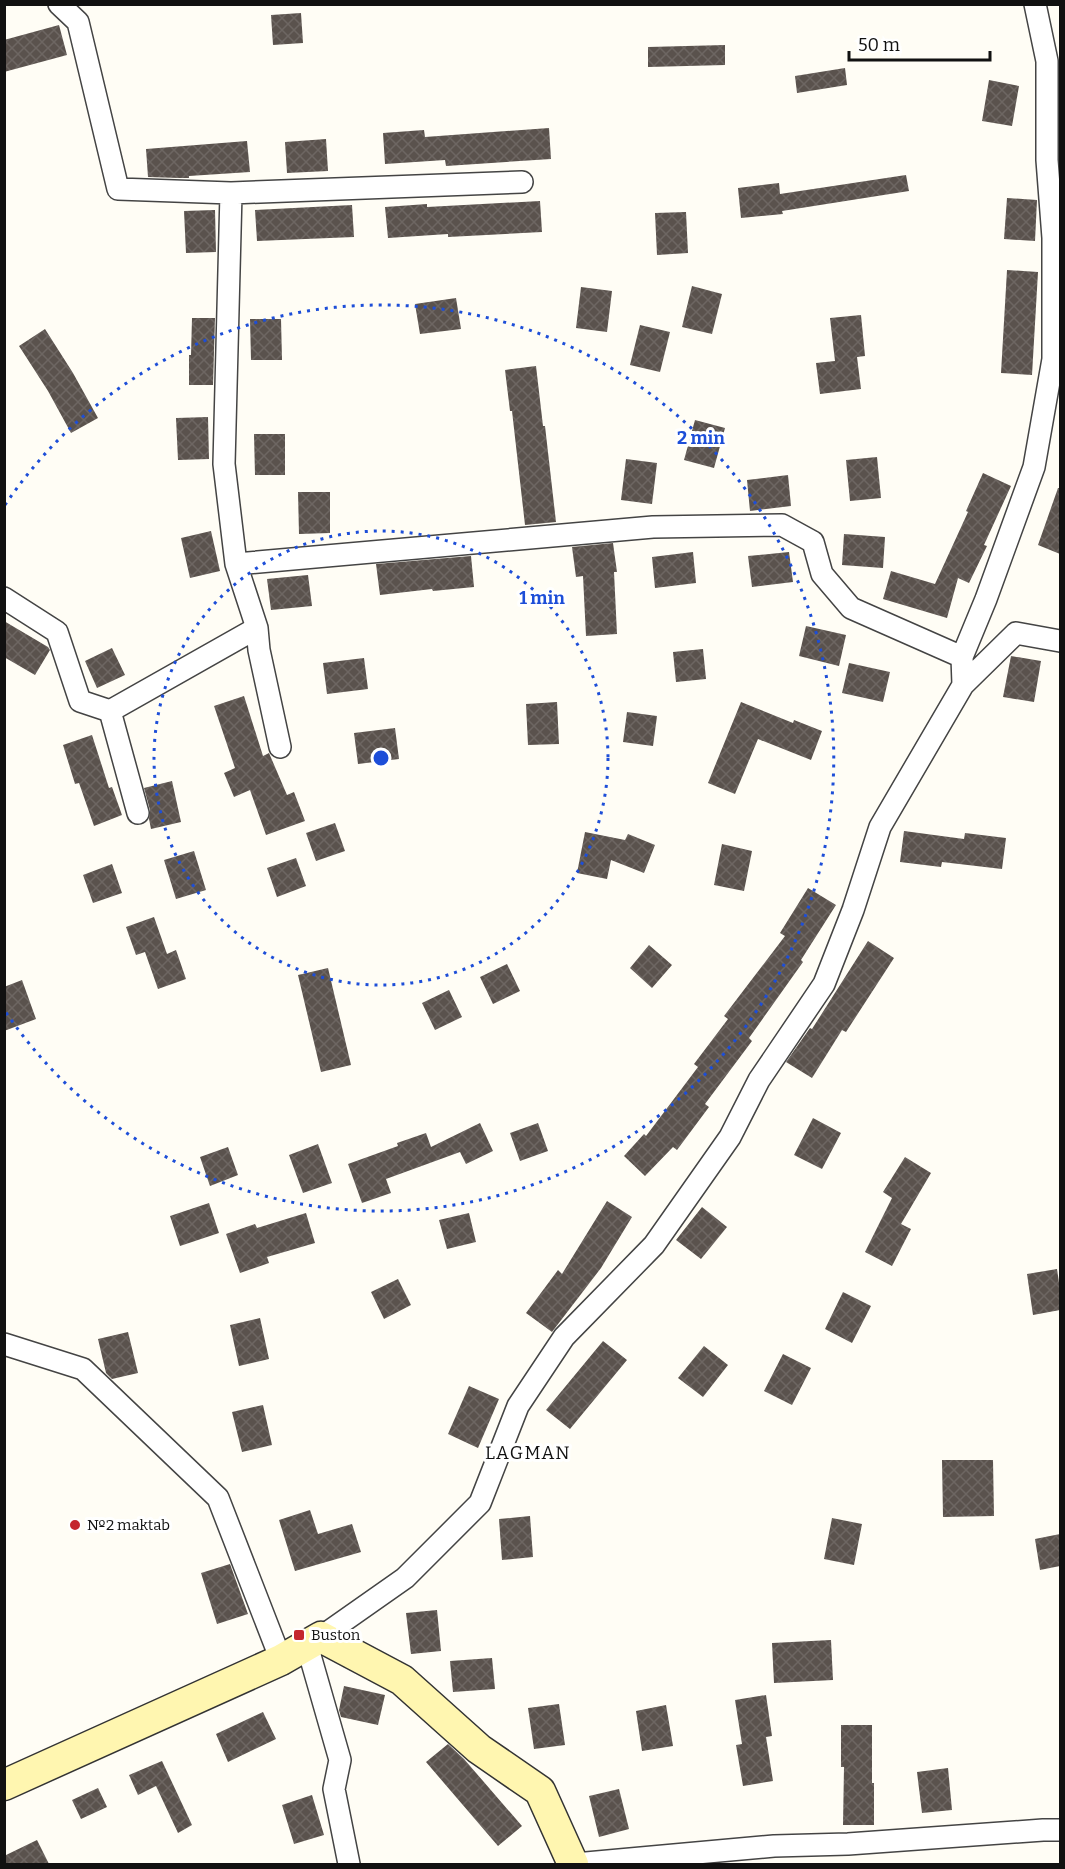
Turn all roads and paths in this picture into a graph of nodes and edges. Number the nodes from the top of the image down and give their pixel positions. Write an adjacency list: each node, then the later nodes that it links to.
1 (59, 4): 4 (street)
2 (1035, 4): 9 (street)
3 (522, 182): 4 (street)
4 (231, 192): 5 (street)
5 (236, 564): 7 (street); 9 (street)
6 (4, 598): 11 (street)
7 (256, 628): 11 (street); 12 (street)
8 (1060, 641): 10 (street)
9 (962, 657): 10 (street)
10 (963, 685): 15 (street)
11 (110, 711): 13 (street)
12 (280, 747)
13 (138, 813)
14 (4, 1344): 16 (street)
15 (314, 1641): 16 (street); 19 (street); 20 (street)
16 (281, 1660): 17 (street)
17 (4, 1785)
18 (1060, 1830): 20 (street)
19 (349, 1864)
20 (574, 1864)

